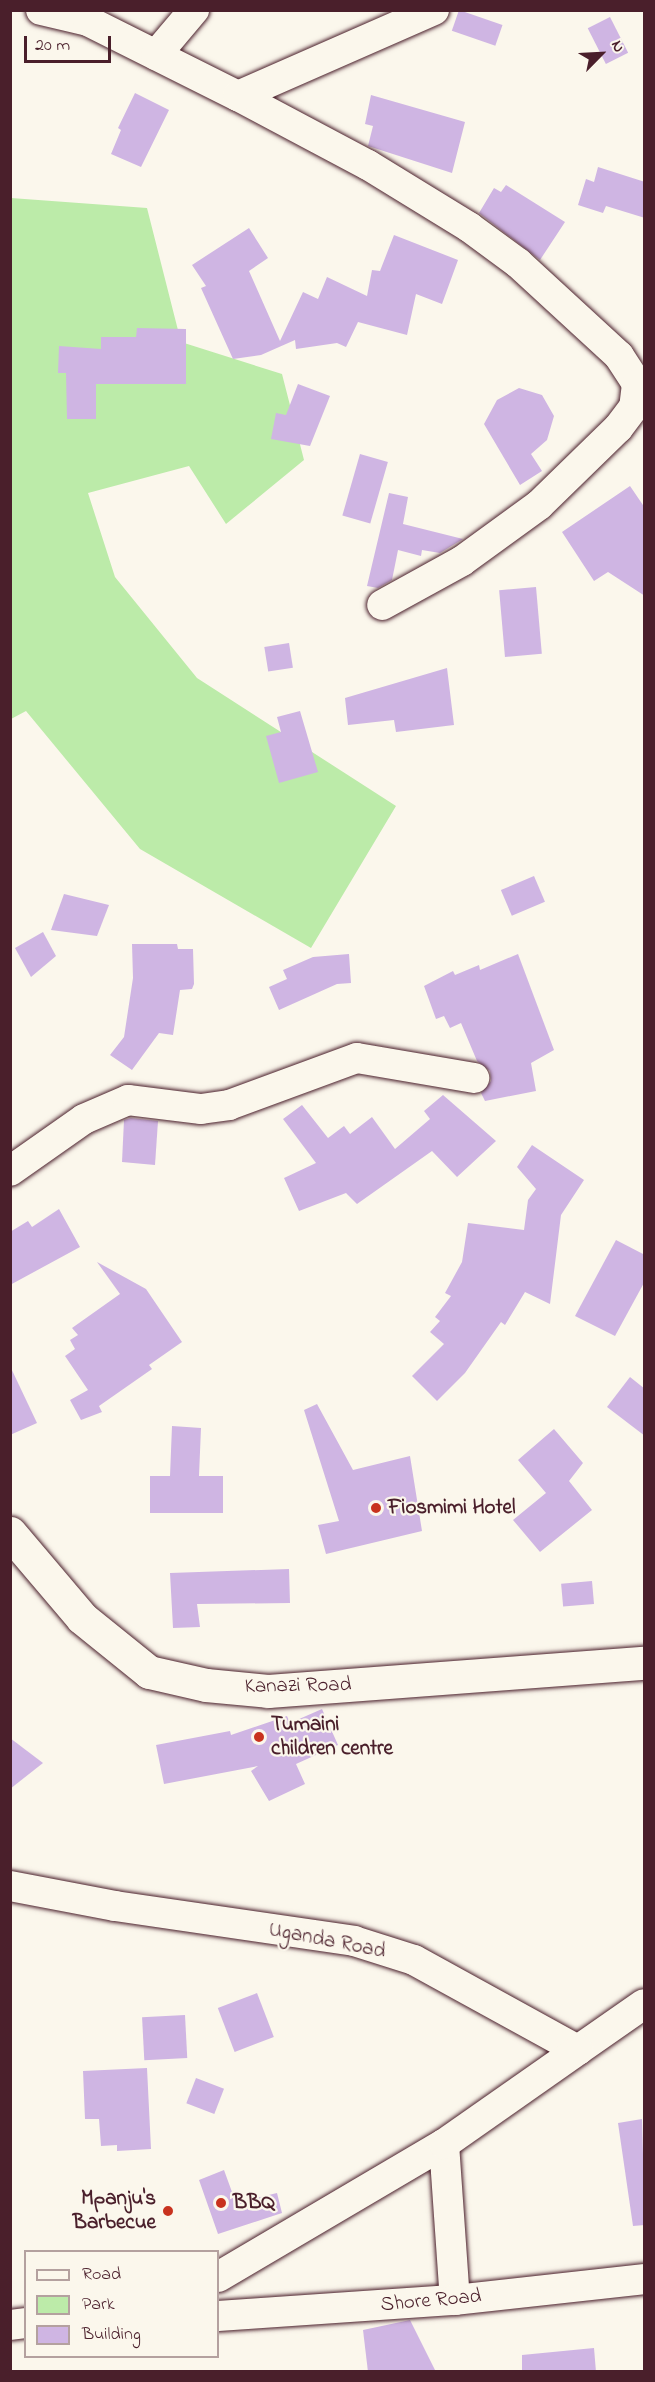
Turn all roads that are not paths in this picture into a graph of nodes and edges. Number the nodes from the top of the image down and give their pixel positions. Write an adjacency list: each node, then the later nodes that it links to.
1 (41, 10): 4 (street)
2 (194, 10): 4 (street)
3 (434, 10): 5 (street)
4 (156, 55): 5 (street)
5 (238, 96): 6 (street)
6 (641, 387): 7 (street)
7 (382, 605)
8 (474, 1078): 9 (street)
9 (10, 1171)
10 (10, 1533): 11 (main road, Kanazi Road)
11 (645, 1663)
12 (10, 1886): 14 (street, Uganda Road)
13 (645, 2004): 14 (street)
14 (578, 2050): 15 (street)
15 (444, 2144): 16 (street); 18 (street)
16 (219, 2276)
17 (645, 2279): 18 (street, Shore Road)
18 (455, 2300): 19 (street, Shore Road)
19 (219, 2316)

